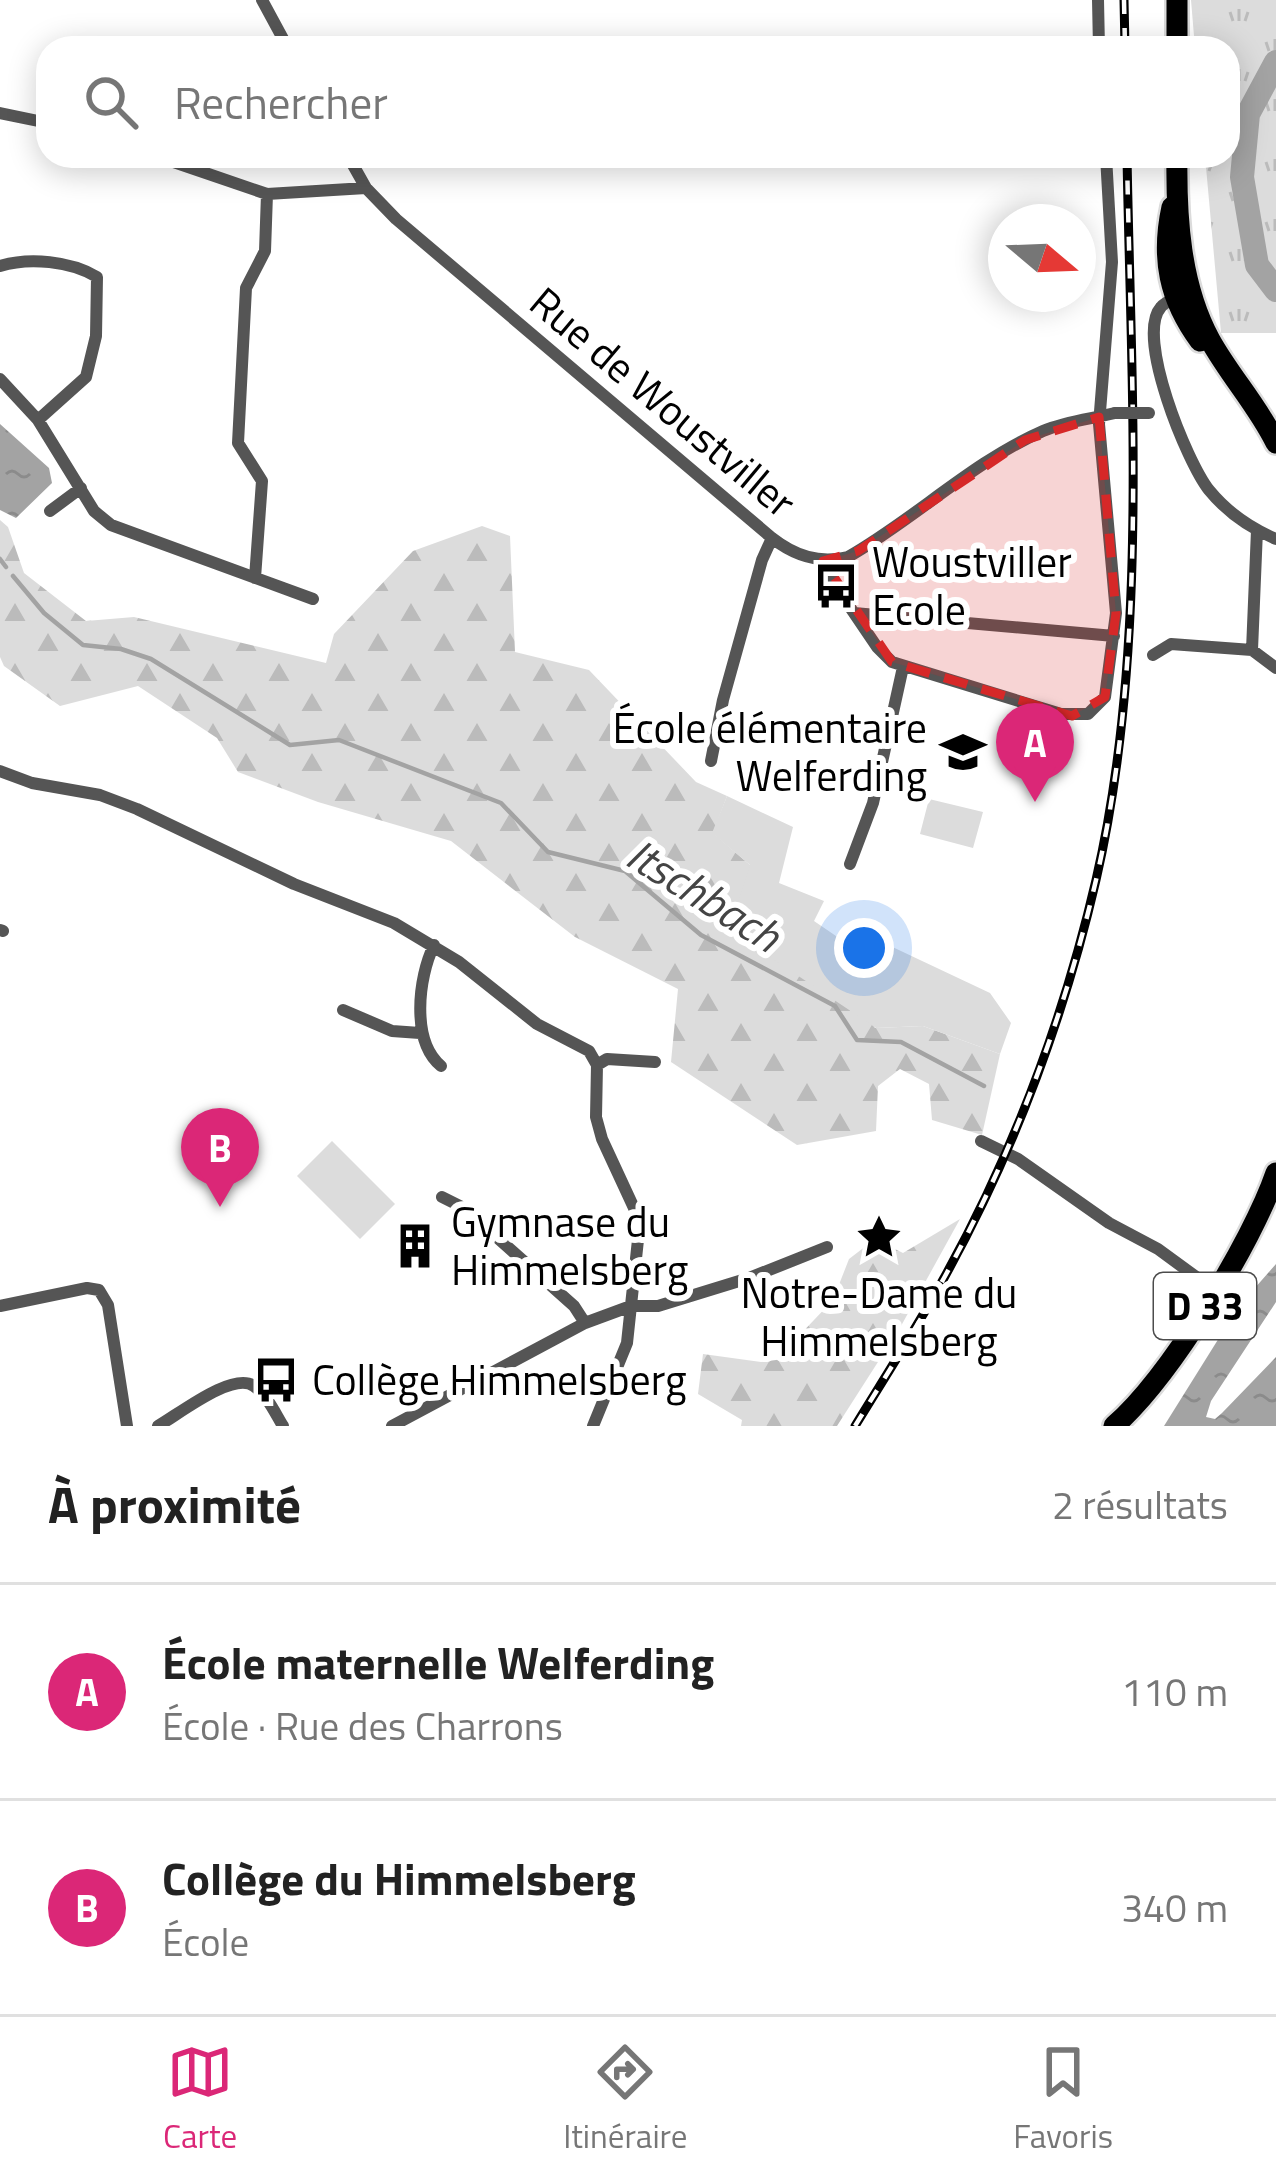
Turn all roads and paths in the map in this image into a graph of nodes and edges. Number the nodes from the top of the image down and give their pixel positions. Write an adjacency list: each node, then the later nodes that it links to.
1 (262, 0): 4 (street)
2 (1098, 0): 5 (street)
3 (1177, 0): 6 (main road)
4 (282, 36)
5 (1099, 36)
6 (1177, 36)
7 (0, 113): 8 (street)
8 (36, 120)
9 (191, 168): 14 (street)
10 (355, 168): 13 (street, Rue de Woustviller)
11 (1107, 168): 19 (street)
12 (1177, 168): 16 (main road)
13 (366, 188): 14 (street); 25 (street, Rue de Woustviller)
14 (267, 194): 28 (street)
15 (0, 266): 20 (street)
16 (1182, 295): 18 (street); 21 (main road)
17 (0, 379): 20 (street)
18 (1173, 416): 19 (street, Rue de Woustviller, bridge); 24 (street)
19 (1099, 417): 27 (street, Rue de Woustviller); 31 (street)
20 (38, 420): 22 (street)
21 (1276, 443)
22 (81, 488): 23 (street); 28 (street)
23 (50, 511)
24 (1258, 530): 26 (street); 32 (street)
25 (772, 538): 27 (street, Rue de Woustviller); 36 (street)
26 (1276, 539)
27 (824, 561): 30 (street)
28 (255, 578): 29 (street)
29 (314, 598)
30 (854, 613): 31 (street); 34 (street)
31 (1114, 636): 34 (street)
32 (1252, 650): 33 (street); 35 (street)
33 (1153, 655)
34 (903, 667): 38 (street)
35 (1276, 668)
36 (711, 761)
37 (0, 771): 39 (street)
38 (850, 864)
39 (434, 945): 41 (street); 43 (street)
40 (343, 1010): 41 (street)
41 (420, 1033): 44 (street)
42 (656, 1062): 43 (street)
43 (597, 1064): 51 (street)
44 (441, 1066)
45 (981, 1141): 49 (street)
46 (1276, 1173): 49 (main road, D 33)
47 (442, 1197): 52 (street)
48 (827, 1247): 51 (street)
49 (1214, 1290): 58 (main road, D 33)
50 (0, 1306): 53 (street)
51 (631, 1306): 52 (street); 57 (street)
52 (584, 1323): 56 (street)
53 (127, 1426)
54 (158, 1426): 55 (street)
55 (283, 1426)
56 (392, 1426)
57 (593, 1426)
58 (1114, 1426)

